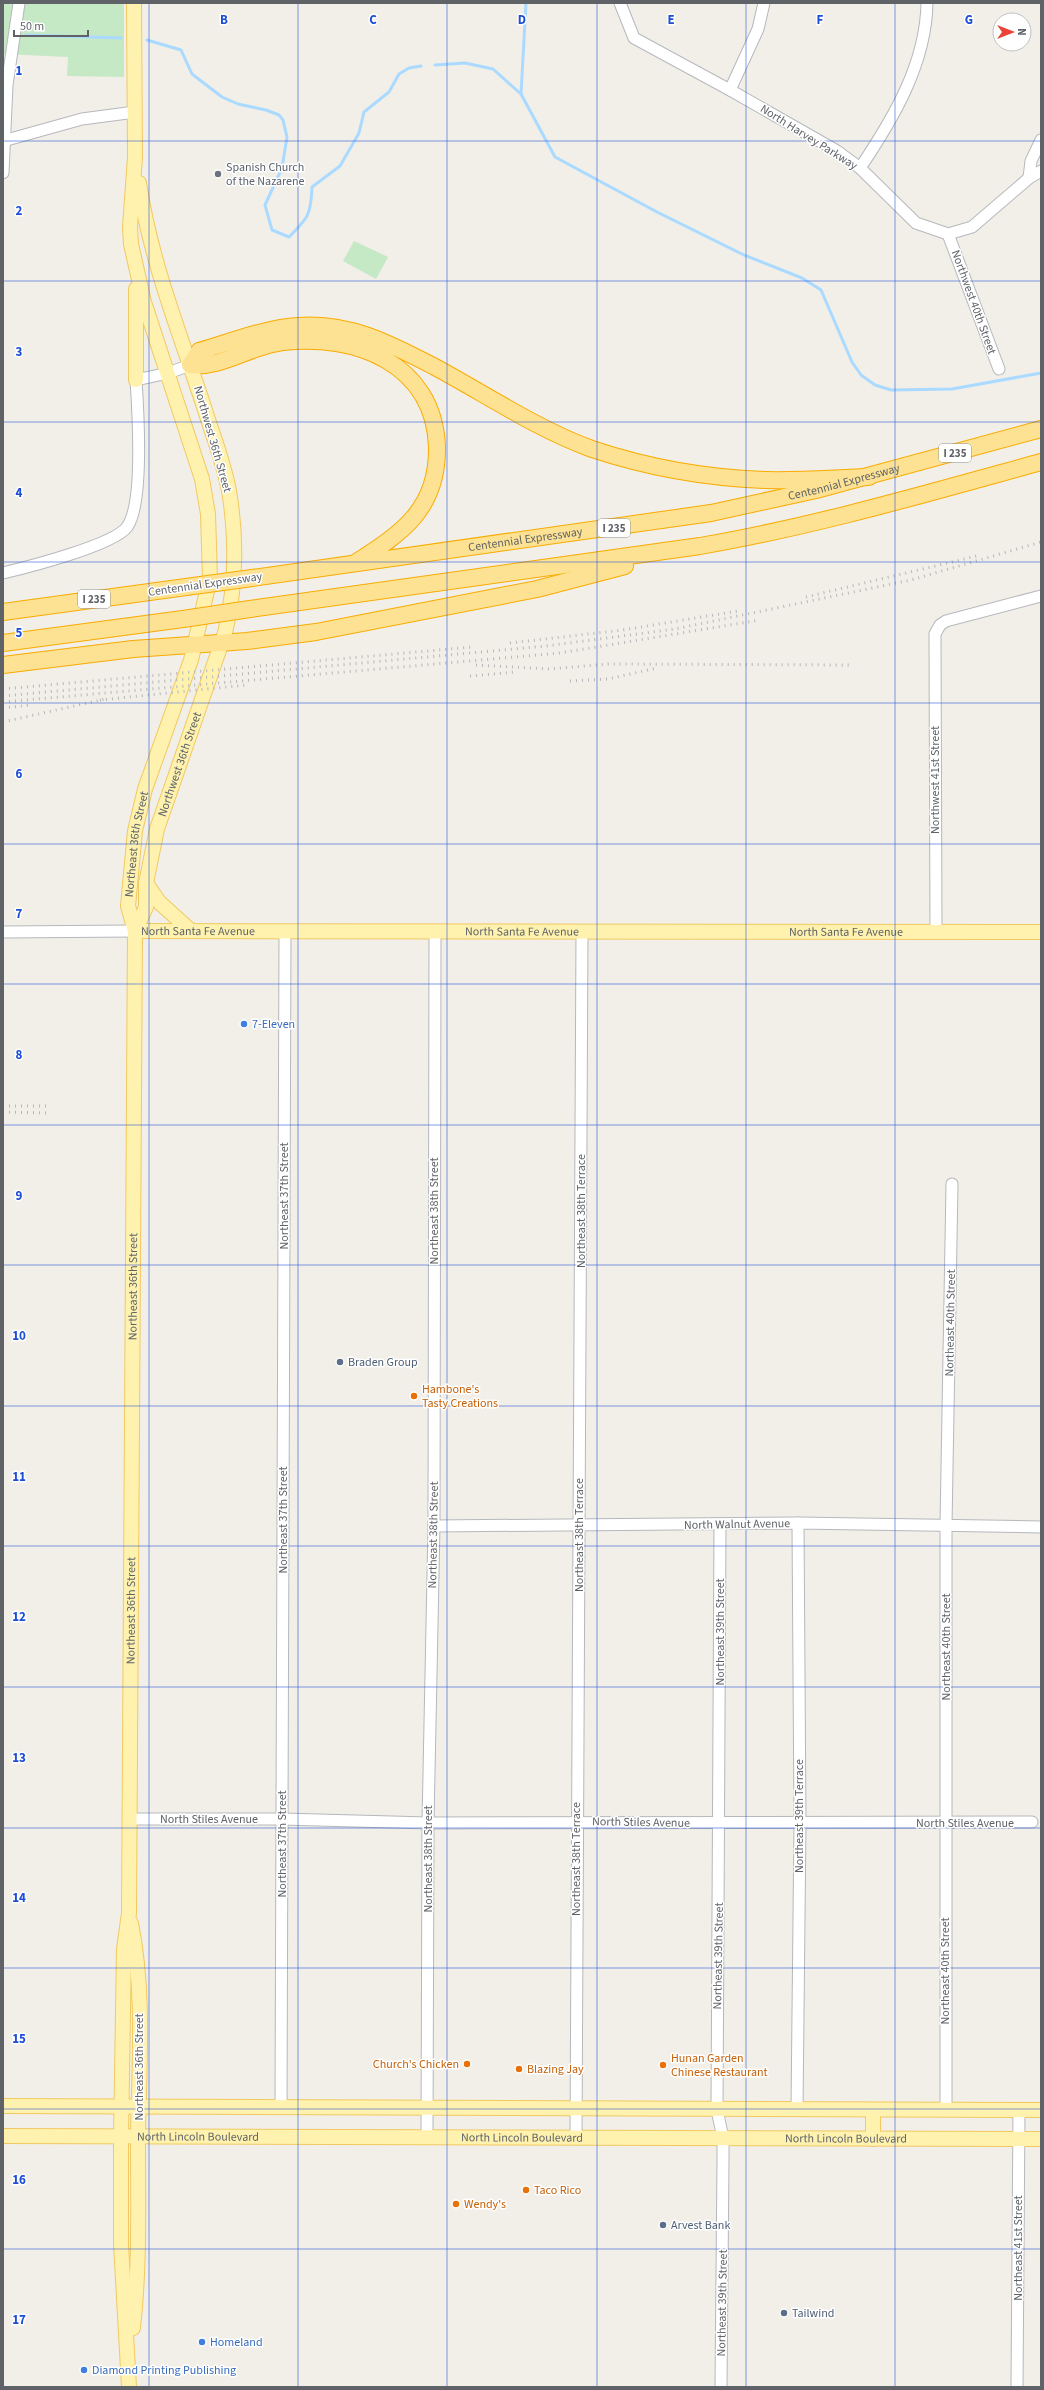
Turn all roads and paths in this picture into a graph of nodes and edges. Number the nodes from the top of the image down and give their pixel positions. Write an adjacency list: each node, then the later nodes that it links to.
1 (19, 3): 9 (street)
2 (134, 3): 7 (main road, Northwest 36th Street)
3 (620, 3): 6 (street, North Harvey Parkway)
4 (764, 3): 6 (street)
5 (927, 3): 11 (street)
6 (730, 90): 11 (street, North Harvey Parkway)
7 (134, 112): 9 (street); 10 (main road, Northwest 36th Street)
8 (1041, 140): 14 (street)
9 (3, 141): 13 (street)
10 (134, 157): 16 (main road, Northwest 36th Street); 17 (main road, Northwest 36th Street)
11 (860, 168): 15 (street, North Harvey Parkway)
12 (1041, 171): 14 (street)
13 (3, 173)
14 (1029, 178): 15 (street)
15 (948, 234): 18 (street, Northwest 40th Street)
16 (137, 277): 19 (main road, Northwest 36th Street); 20 (main road)
17 (190, 365): 19 (street); 23 (highway); 25 (highway); 29 (main road, Northwest 36th Street)
18 (999, 369)
19 (168, 373): 20 (street); 31 (main road, Northwest 36th Street)
20 (136, 380): 26 (street)
21 (1041, 429): 23 (highway, Centennial Expressway / I 235)
22 (1041, 462): 24 (highway)
23 (869, 477): 25 (highway, Centennial Expressway / I 235)
24 (700, 546): 29 (highway); 30 (highway, bridge)
25 (356, 563): 28 (highway, Centennial Expressway / I 235, bridge)
26 (3, 573)
27 (1041, 596): 40 (street, Northwest 41st Street)
28 (3, 612)
29 (223, 642): 31 (highway); 33 (main road, Northwest 36th Street)
30 (3, 644)
31 (195, 644): 32 (highway); 34 (main road, Northeast 36th Street)
32 (3, 665)
33 (146, 883): 34 (main road, Northwest 36th Street); 35 (main road)
34 (135, 931): 35 (main road, North Santa Fe Avenue); 38 (street, North Santa Fe Avenue); 49 (main road, Northeast 36th Street)
35 (192, 931): 36 (main road, North Santa Fe Avenue)
36 (285, 931): 37 (main road, North Santa Fe Avenue); 50 (street, Northeast 37th Street)
37 (435, 931): 39 (main road, North Santa Fe Avenue); 45 (street, Northeast 38th Street)
38 (3, 932)
39 (582, 932): 40 (main road, North Santa Fe Avenue); 46 (street, Northeast 38th Terrace)
40 (936, 932): 41 (main road, North Santa Fe Avenue)
41 (1041, 932)
42 (952, 1184): 47 (street, Northeast 40th Street)
43 (720, 1524): 44 (street, North Walnut Avenue); 46 (street, North Walnut Avenue); 54 (street, Northeast 39th Street)
44 (798, 1524): 47 (street, North Walnut Avenue); 55 (street, Northeast 39th Terrace)
45 (434, 1526): 46 (street, North Walnut Avenue); 53 (street, Northeast 38th Street)
46 (579, 1526): 51 (street, Northeast 38th Terrace)
47 (946, 1526): 48 (street, North Walnut Avenue); 56 (street, Northeast 40th Street)
48 (1041, 1527)
49 (130, 1819): 50 (street, North Stiles Avenue); 57 (main road, Northeast 36th Street)
50 (282, 1819): 53 (street, North Stiles Avenue); 61 (street, Northeast 37th Street)
51 (576, 1821): 53 (street, North Stiles Avenue); 54 (street, North Stiles Avenue); 63 (street, Northeast 38th Terrace)
52 (1032, 1822): 56 (street, North Stiles Avenue)
53 (428, 1823): 62 (street, Northeast 38th Street)
54 (720, 1823): 55 (street, North Stiles Avenue); 64 (street, Northeast 39th Street)
55 (800, 1823): 56 (street, North Stiles Avenue); 65 (street, Northeast 39th Terrace)
56 (945, 1823): 67 (street, Northeast 40th Street)
57 (129, 1913): 59 (main road, Northeast 36th Street); 60 (main road, Northeast 36th Street)
58 (3, 2106): 59 (main road)
59 (122, 2107): 60 (main road); 72 (main road, Northeast 36th Street)
60 (139, 2107): 61 (main road); 71 (main road, Northeast 36th Street)
61 (281, 2108): 62 (main road)
62 (427, 2109): 63 (main road); 73 (street, Northeast 38th Street)
63 (575, 2109): 64 (main road); 74 (street, Northeast 38th Terrace)
64 (717, 2110): 65 (main road); 75 (street, Northeast 39th Street)
65 (797, 2110): 66 (main road)
66 (873, 2110): 67 (main road); 76 (main road)
67 (946, 2110): 68 (main road)
68 (1019, 2110): 69 (main road); 77 (street, Northeast 41st Street)
69 (1041, 2110)
70 (3, 2136): 72 (main road, North Lincoln Boulevard)
71 (138, 2137): 72 (main road, North Lincoln Boulevard); 73 (main road, North Lincoln Boulevard); 79 (main road, Northeast 36th Street)
72 (121, 2138): 79 (main road, Northeast 36th Street)
73 (427, 2138): 74 (main road, North Lincoln Boulevard)
74 (576, 2138): 75 (main road, North Lincoln Boulevard)
75 (722, 2138): 76 (main road, North Lincoln Boulevard); 81 (street, Northeast 39th Street)
76 (873, 2139): 77 (main road, North Lincoln Boulevard)
77 (1019, 2139): 78 (main road, North Lincoln Boulevard); 82 (street, Northeast 41st Street)
78 (1041, 2139)
79 (129, 2365): 80 (main road, Northeast 36th Street)
80 (129, 2387)
81 (721, 2387)
82 (1017, 2387)

